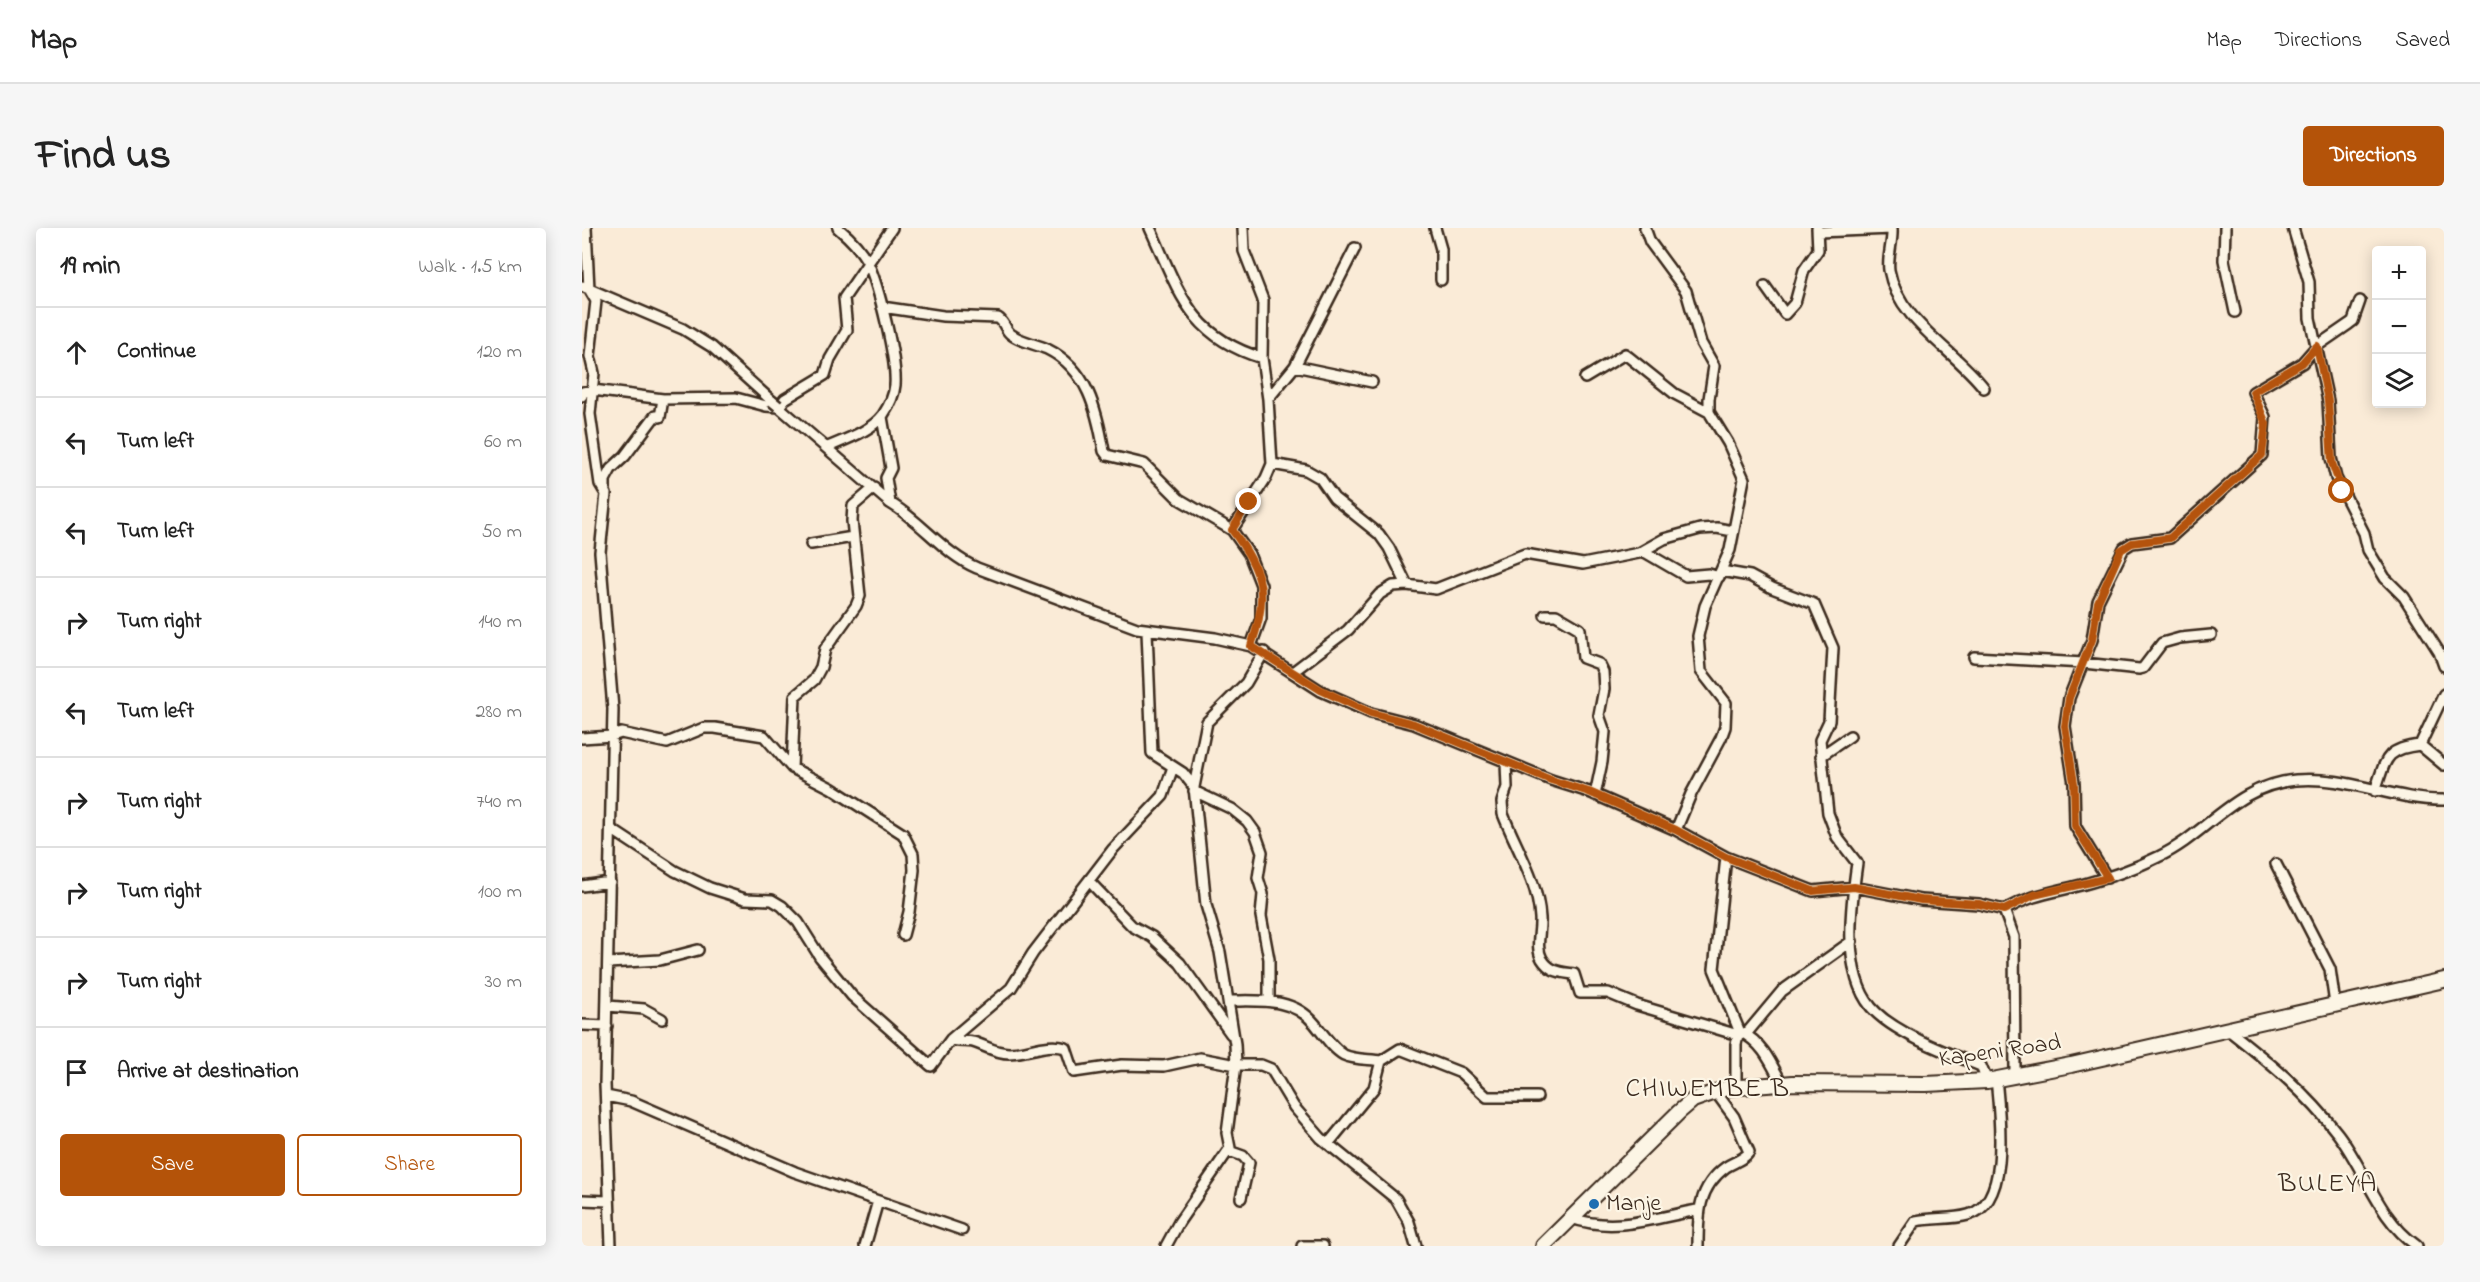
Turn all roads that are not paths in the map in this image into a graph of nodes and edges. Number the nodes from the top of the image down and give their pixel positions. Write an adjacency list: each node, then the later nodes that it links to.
1 (586, 228): 16 (street)
2 (838, 228): 13 (street)
3 (892, 228): 13 (street)
4 (1150, 228): 21 (street)
5 (1243, 228): 21 (street)
6 (1435, 228): 14 (street)
7 (1636, 228): 11 (street)
8 (2225, 228): 19 (street)
9 (2293, 228): 20 (street)
10 (1818, 230): 15 (street); 25 (street)
11 (1645, 231): 31 (street)
12 (1355, 248): 22 (street)
13 (868, 264): 18 (street); 30 (street)
14 (1441, 280)
15 (1765, 286)
16 (586, 287): 26 (street); 30 (street)
17 (2360, 301): 20 (street)
18 (882, 307): 32 (street); 38 (street)
19 (2235, 312)
20 (2317, 346): 51 (street); 53 (street)
21 (1262, 358): 29 (street)
22 (1295, 366): 24 (street); 29 (street)
23 (1586, 378): 31 (street)
24 (1372, 382)
25 (1984, 388)
26 (593, 390): 27 (street); 28 (street); 36 (street)
27 (582, 396)
28 (663, 399): 30 (street); 36 (street)
29 (1268, 399): 34 (street)
30 (776, 405): 33 (street)
31 (1709, 412): 39 (street)
32 (882, 417): 33 (street); 37 (street)
33 (828, 447): 35 (street)
34 (1272, 464): 38 (street); 44 (street)
35 (874, 488): 37 (street); 40 (street)
36 (606, 494): 57 (street)
37 (890, 503): 46 (street)
38 (1232, 530): 49 (street)
39 (1733, 531): 42 (street); 43 (street)
40 (853, 537): 41 (street); 65 (street)
41 (811, 544)
42 (1643, 551): 43 (street); 44 (street)
43 (1720, 574): 61 (street); 71 (street)
44 (1407, 585): 55 (street)
45 (1545, 615): 68 (street)
46 (1147, 631): 49 (street); 64 (street)
47 (2211, 635): 53 (street)
48 (2444, 642): 51 (street)
49 (1251, 646): 50 (street)
50 (1264, 652): 55 (street); 66 (street)
51 (2439, 652): 54 (street)
52 (1974, 657): 53 (street)
53 (2085, 663): 74 (street)
54 (2444, 666)
55 (1294, 671): 62 (street)
56 (2444, 694): 60 (street)
57 (612, 736): 59 (street); 65 (street); 70 (street)
58 (1850, 736): 61 (street)
59 (582, 738)
60 (2420, 745): 63 (street); 67 (street)
61 (1821, 756): 78 (street)
62 (1506, 763): 68 (street); 93 (street)
63 (2444, 765)
64 (1173, 767): 66 (street); 75 (street)
65 (792, 768): 80 (street)
66 (1194, 789): 85 (street); 86 (street)
67 (2375, 791): 69 (street); 74 (street)
68 (1594, 795): 71 (street)
69 (2444, 800)
70 (611, 829): 76 (street); 94 (street)
71 (1676, 830): 72 (street)
72 (1726, 857): 78 (street); 93 (street)
73 (2276, 864): 87 (street)
74 (2108, 878): 79 (street)
75 (1089, 881): 94 (street); 95 (street)
76 (610, 882): 77 (street); 83 (street)
77 (582, 886)
78 (1854, 887): 79 (street); 81 (street)
79 (2004, 910): 98 (street)
80 (903, 935)
81 (1852, 941): 93 (street); 99 (street)
82 (698, 950): 83 (street)
83 (608, 963): 88 (street)
84 (2444, 980): 87 (main road, Kapeni Road)
85 (1269, 1000): 86 (street); 96 (street)
86 (1229, 1001): 95 (street)
87 (2335, 1004): 92 (main road, Kapeni Road)
88 (608, 1006): 89 (street); 91 (street)
89 (662, 1019)
90 (582, 1025): 91 (street)
91 (607, 1026): 103 (street)
92 (2227, 1029): 98 (main road, Kapeni Road); 123 (street)
93 (1741, 1033): 100 (street); 101 (street)
94 (951, 1039): 97 (street)
95 (1235, 1044): 97 (street)
96 (1381, 1061): 104 (street); 105 (street)
97 (1236, 1065): 105 (street); 106 (street)
98 (2015, 1073): 99 (main road, Kapeni Road)
99 (1991, 1079): 100 (main road, Kapeni Road); 122 (street)
100 (1782, 1084): 101 (main road, Kapeni Road)
101 (1736, 1087): 102 (main road, Kapeni Road)
102 (1715, 1091): 111 (street); 112 (main road, Kapeni Road)
103 (606, 1096): 109 (street); 110 (street)
104 (1537, 1098)
105 (1328, 1144): 119 (street)
106 (1229, 1151): 107 (street); 116 (street)
107 (1240, 1198)
108 (582, 1200): 110 (street)
109 (878, 1201): 113 (street); 115 (street)
110 (608, 1202): 114 (street)
111 (1697, 1210): 112 (street); 121 (street)
112 (1571, 1218): 120 (main road, Kapeni Road)
113 (962, 1230)
114 (610, 1246)
115 (865, 1246)
116 (1166, 1246)
117 (1302, 1246): 118 (street)
118 (1323, 1246)
119 (1416, 1246)
120 (1544, 1246)
121 (1698, 1246)
122 (1899, 1246)
123 (2417, 1246)

